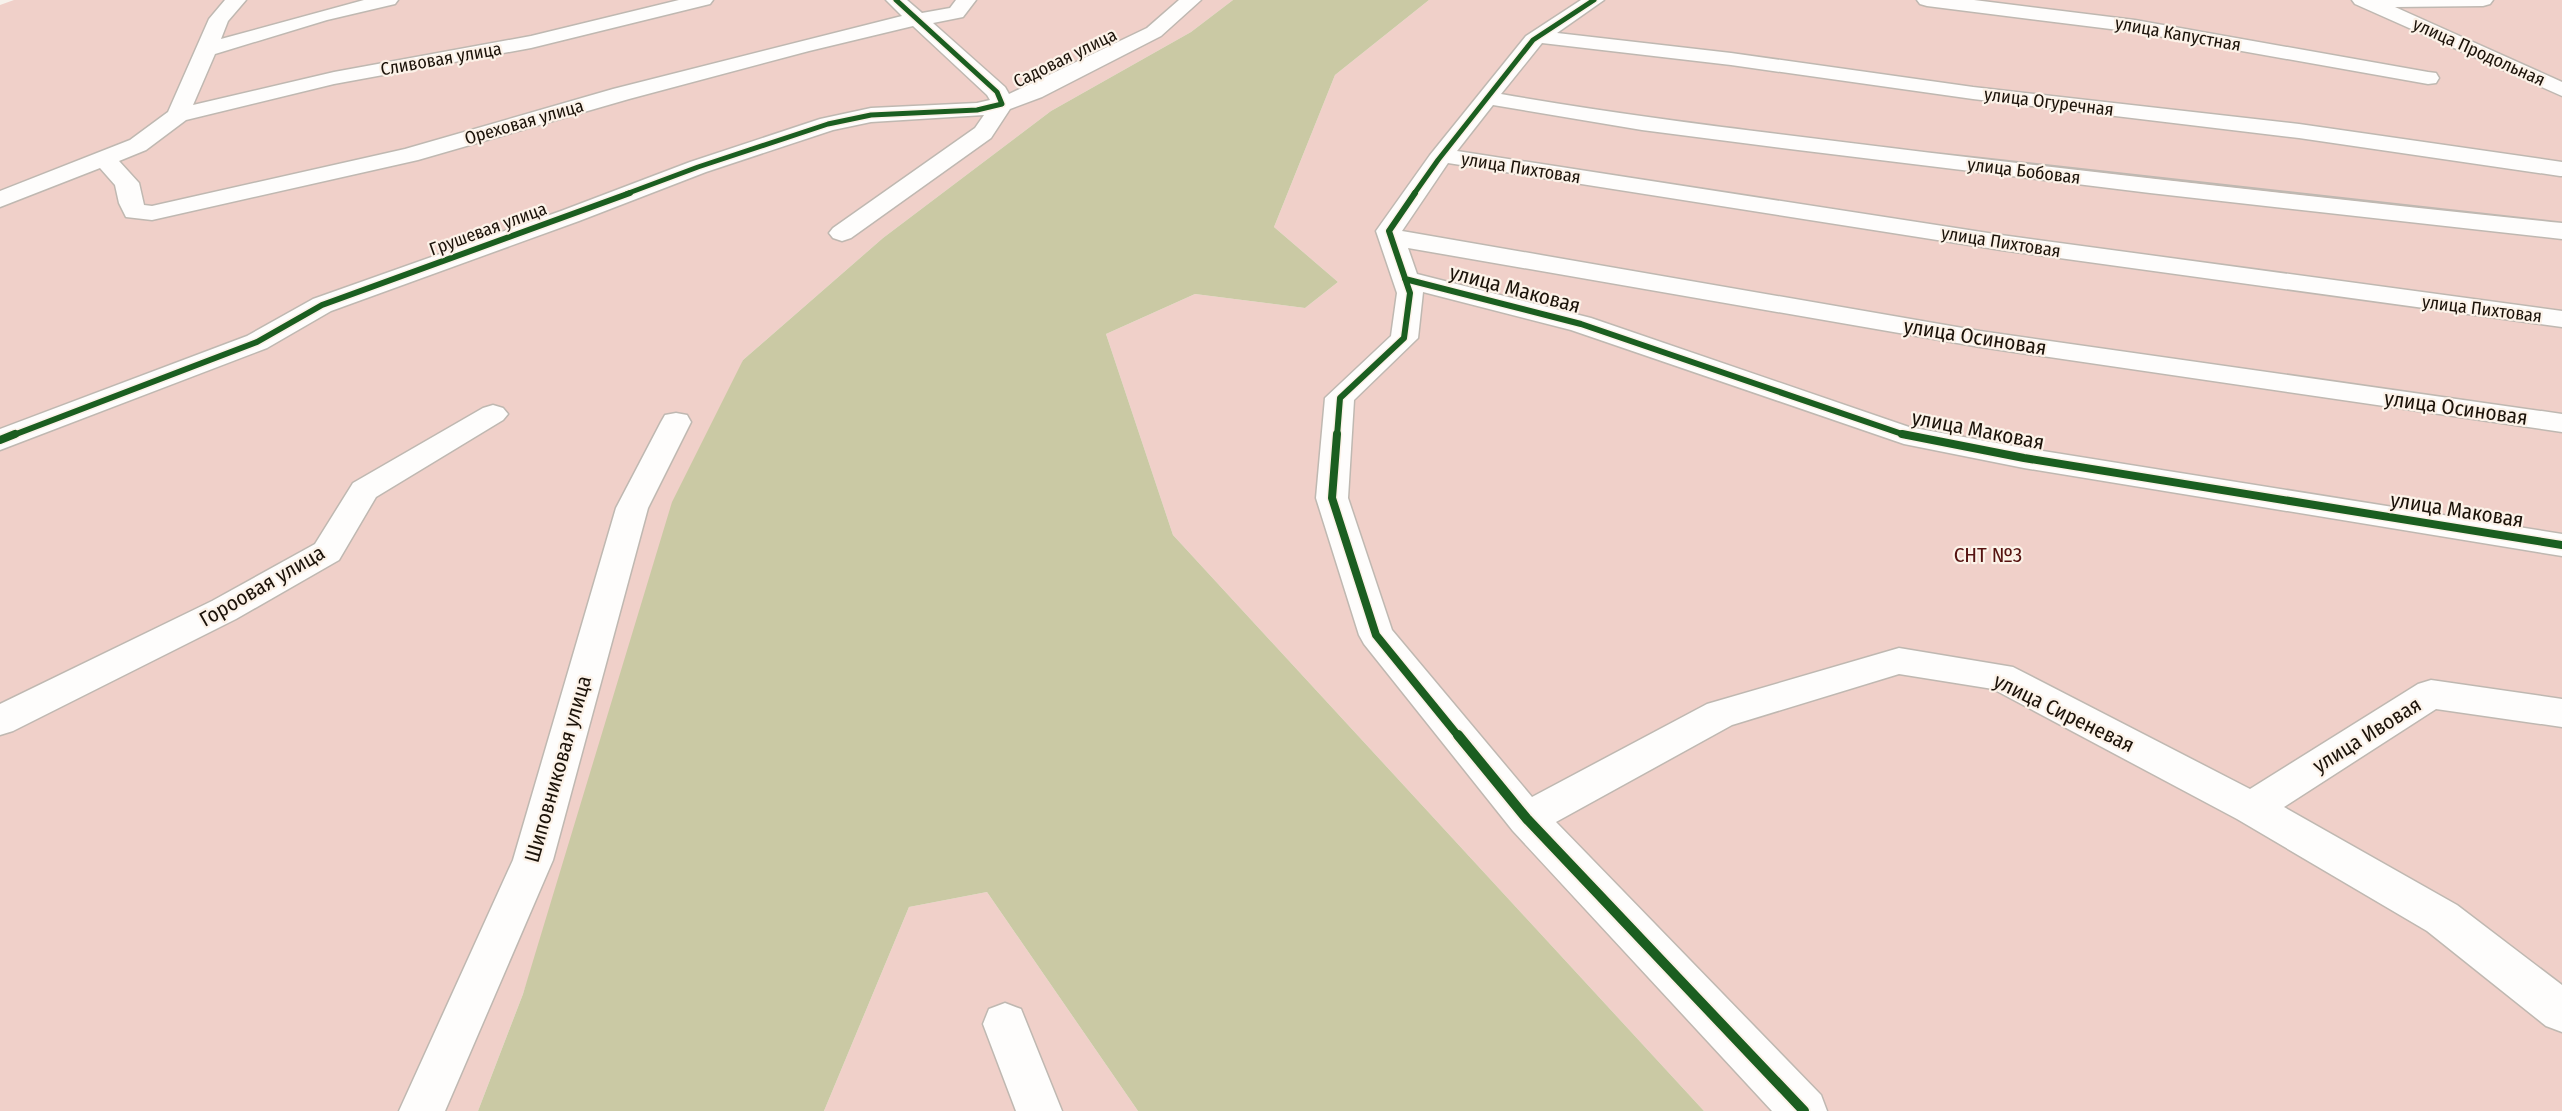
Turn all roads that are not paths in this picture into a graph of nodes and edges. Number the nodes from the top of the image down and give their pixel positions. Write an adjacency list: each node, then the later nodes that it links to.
1 (236, 0): 13 (street)
2 (388, 0): 13 (street)
3 (703, 0): 18 (street, Сливовая улица)
4 (896, 0): 11 (street)
5 (966, 0): 11 (street, Ореховая улица)
6 (1191, 0): 17 (street, Садовая улица)
7 (1594, 0): 12 (street)
8 (1927, 0): 14 (street, улица Капустная)
9 (2483, 0): 10 (street)
10 (2365, 1): 15 (street, улица Продольная)
11 (917, 20): 17 (street); 20 (street, Ореховая улица)
12 (1539, 37): 16 (street); 21 (street, улица Огуречная)
13 (208, 49): 18 (street)
14 (2428, 78)
15 (2562, 90)
16 (1487, 98): 19 (street); 23 (street, улица Бобовая)
17 (1002, 104): 24 (street, Садовая улица); 31 (street, Грушевая улица)
18 (178, 115): 20 (street)
19 (1442, 155): 25 (street); 27 (street, улица Пихтовая)
20 (105, 159): 22 (street)
21 (2560, 169)
22 (0, 200)
23 (2562, 231)
24 (842, 233)
25 (1391, 238): 26 (street); 30 (street, улица Осиновая)
26 (1405, 279): 32 (street, улица Маковая); 36 (street)
27 (2562, 319)
28 (493, 414): 34 (street, Гороовая улица)
29 (676, 422): 39 (street, Шиповниковая улица)
30 (2562, 423)
31 (0, 440)
32 (2562, 545)
33 (2562, 713): 35 (street, улица Ивовая)
34 (0, 721)
35 (2251, 808): 36 (street, улица Сиреневая); 37 (street, улица Сиреневая)
36 (1527, 819): 41 (street)
37 (2562, 1011)
38 (1005, 1024): 40 (street)
39 (422, 1111)
40 (1039, 1111)
41 (1804, 1111)

